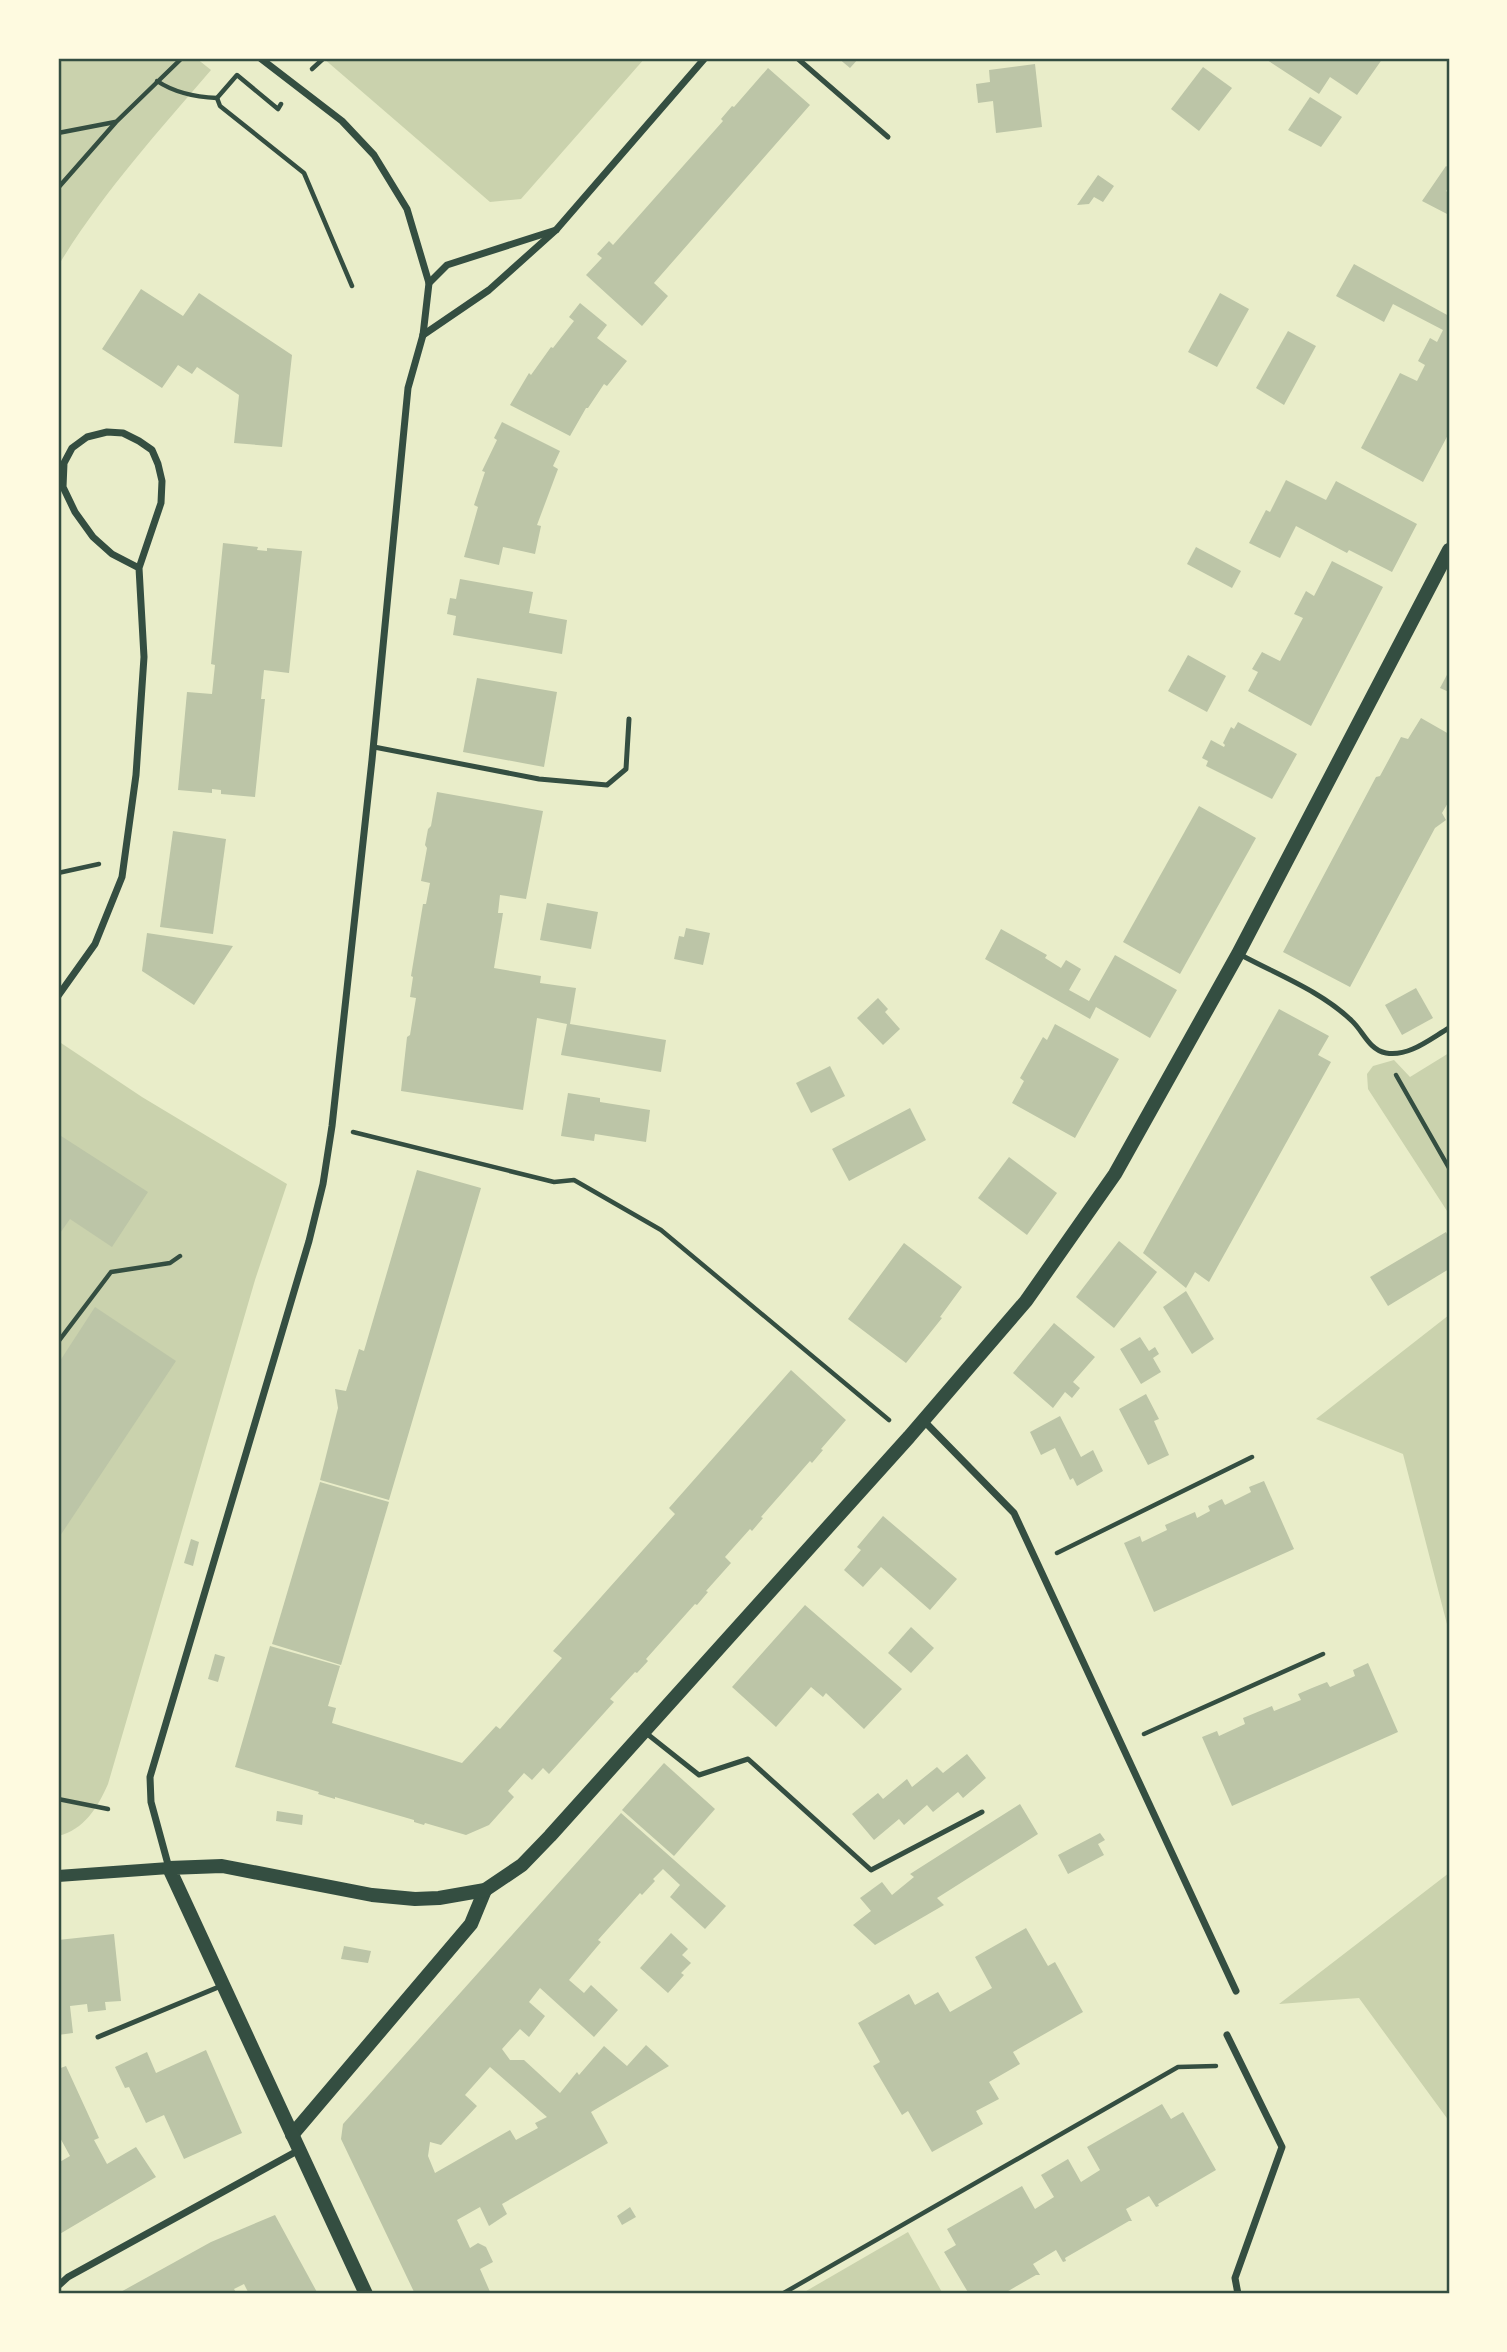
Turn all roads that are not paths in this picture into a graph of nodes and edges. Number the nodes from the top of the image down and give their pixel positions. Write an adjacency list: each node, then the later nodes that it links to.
1 (260, 58): 6 (street)
2 (705, 58): 5 (street)
3 (797, 58): 4 (lane)
4 (888, 137)
5 (556, 230): 6 (street); 7 (street)
6 (429, 283): 7 (street)
7 (423, 335): 11 (street)
8 (1449, 550): 12 (main road)
9 (139, 568): 9 (street); 13 (street)
10 (629, 719): 11 (lane)
11 (374, 747): 18 (street)
12 (1238, 954): 14 (lane); 15 (main road)
13 (58, 996)
14 (1449, 1028)
15 (924, 1421): 16 (main road); 22 (street)
16 (643, 1731): 17 (lane); 20 (main road)
17 (982, 1812)
18 (169, 1868): 19 (street); 20 (main road); 21 (main road)
19 (58, 1876)
20 (485, 1890): 25 (main road)
21 (225, 1985): 24 (lane); 25 (main road)
22 (1236, 1991)
23 (1227, 2035): 29 (street)
24 (98, 2037)
25 (292, 2135): 26 (main road)
26 (299, 2150): 27 (street); 28 (main road)
27 (58, 2286)
28 (366, 2294)
29 (1238, 2294)

